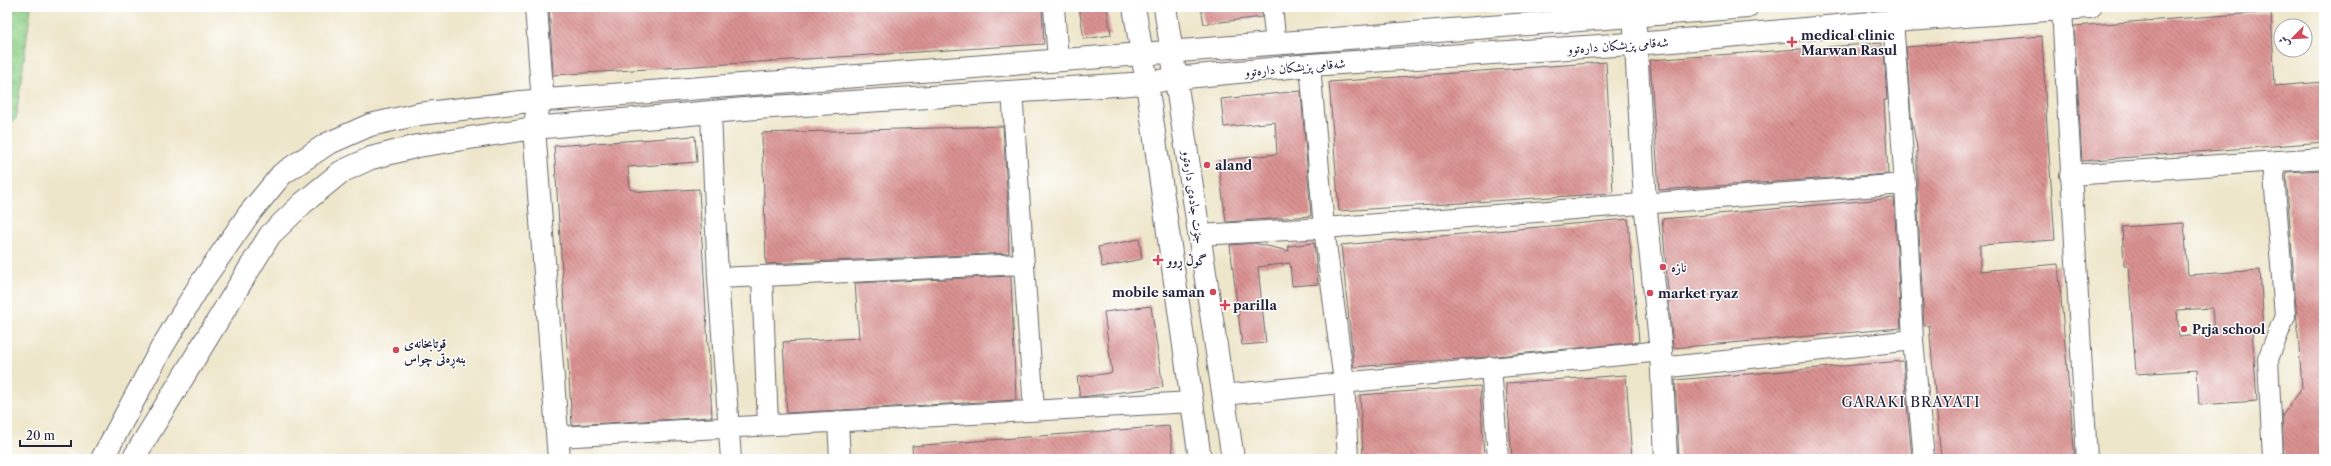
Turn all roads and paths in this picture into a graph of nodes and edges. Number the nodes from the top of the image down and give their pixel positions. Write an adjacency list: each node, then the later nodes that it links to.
1 (536, 7): 20 (main road)
2 (1054, 7): 15 (street)
3 (1134, 7): 14 (main road)
4 (1165, 7): 13 (main road, جۆت جادەی دارەتوو)
5 (1272, 7): 11 (street)
6 (1747, 7): 9 (main road, شەقامی پزیشکان دارەتوو)
7 (2090, 7): 8 (main road, شەقامی پزیشکان دارەتوو)
8 (2062, 8): 10 (main road, شەقامی پزیشکان دارەتوو); 25 (street)
9 (1634, 11): 11 (main road, شەقامی پزیشکان دارەتوو); 12 (main road)
10 (1893, 21): 12 (main road, شەقامی پزیشکان دارەتوو); 26 (street)
11 (1276, 44): 13 (main road, شەقامی پزیشکان دارەتوو)
12 (1635, 44): 16 (main road, شەقامی پزیشکان دارەتوو); 27 (main road)
13 (1173, 52): 14 (main road, شەقامی پزیشکان دارەتوو); 17 (main road, جۆت جادەی دارەتوو)
14 (1142, 54): 15 (main road, شەقامی پزیشکان دارەتوو); 18 (main road)
15 (1058, 60): 20 (main road, شەقامی پزیشکان دارەتوو)
16 (1310, 65): 17 (main road, شەقامی پزیشکان دارەتوو); 28 (street)
17 (1176, 78): 18 (main road, شەقامی پزیشکان دارەتوو); 29 (main road, جۆت جادەی دارەتوو)
18 (1147, 83): 19 (main road, شەقامی پزیشکان دارەتوو); 38 (main road)
19 (1012, 91): 21 (main road, شەقامی پزیشکان دارەتوو); 30 (street)
20 (541, 101): 22 (main road); 44 (main road, شەقامی پزیشکان دارەتوو)
21 (711, 114): 22 (main road, شەقامی پزیشکان دارەتوو); 32 (street)
22 (534, 128): 43 (main road); 45 (main road, شەقامی پزیشکان دارەتوو)
23 (2324, 158): 24 (street)
24 (2273, 163): 25 (street); 56 (street)
25 (2070, 175): 55 (street)
26 (1905, 184): 27 (street); 33 (street)
27 (1645, 202): 28 (street); 34 (main road)
28 (1324, 228): 29 (street); 36 (street)
29 (1199, 235): 37 (main road, جۆت جادەی دارەتوو)
30 (1022, 264): 31 (street); 39 (street)
31 (762, 276): 32 (street); 41 (street)
32 (718, 278): 42 (street)
33 (1913, 340): 34 (street); 54 (street)
34 (1661, 359): 35 (street); 53 (main road)
35 (1491, 367): 36 (street); 52 (street)
36 (1344, 382): 37 (street); 51 (street)
37 (1223, 395): 50 (main road, جۆت جادەی دارەتوو)
38 (1192, 402): 39 (street); 49 (main road)
39 (1034, 410): 40 (street)
40 (838, 421): 41 (street); 48 (street)
41 (768, 425): 42 (street)
42 (729, 427): 43 (street); 47 (street)
43 (558, 437): 46 (main road)
44 (102, 459)
45 (133, 459)
46 (559, 459)
47 (730, 459)
48 (840, 459)
49 (1200, 459)
50 (1233, 459)
51 (1348, 459)
52 (1498, 459)
53 (1666, 459)
54 (1924, 459)
55 (2087, 459)
56 (2273, 459)

